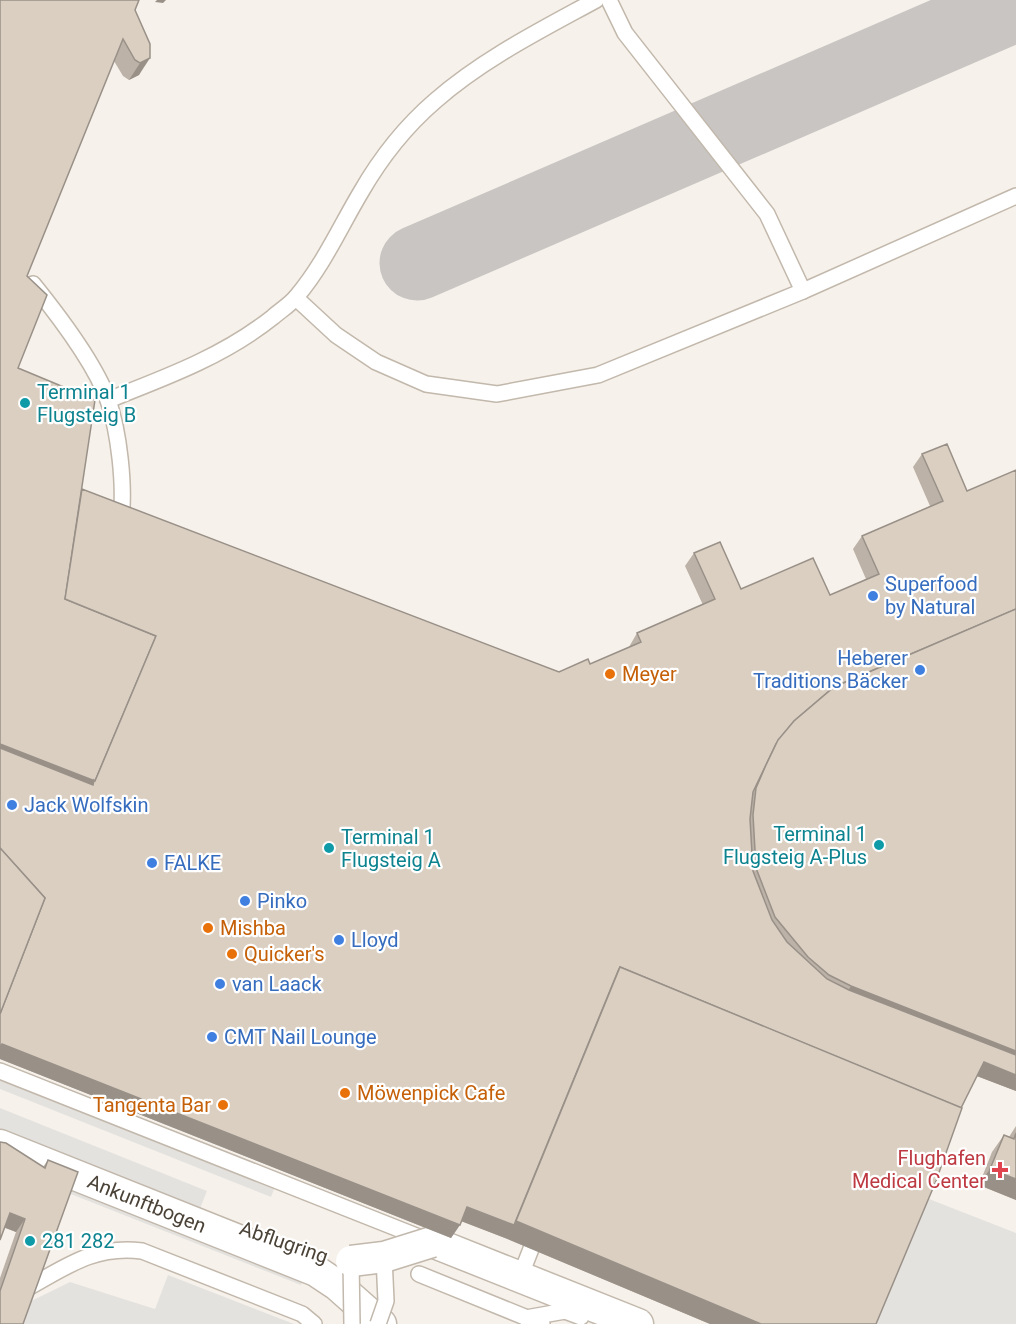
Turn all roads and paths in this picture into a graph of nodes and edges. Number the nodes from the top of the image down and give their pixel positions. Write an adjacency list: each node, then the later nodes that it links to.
1 (596, 0): 6 (lane)
2 (609, 0): 5 (lane)
3 (1016, 196): 5 (lane)
4 (24, 272): 7 (lane)
5 (802, 291): 6 (lane)
6 (296, 298): 7 (lane)
7 (108, 400): 8 (lane)
8 (120, 519)
9 (0, 1071): 13 (lane)
10 (0, 1132): 15 (street, Abflugring)
11 (0, 1145): 22 (street, Ankunftbogen)
12 (544, 1214): 17 (lane)
13 (425, 1230): 14 (street, Abflugring, bridge); 17 (street)
14 (384, 1257): 15 (street, Abflugring, bridge); 22 (lane, bridge)
15 (351, 1261): 21 (lane, bridge)
16 (419, 1274): 19 (lane)
17 (520, 1277): 25 (street)
18 (0, 1302): 20 (lane)
19 (526, 1318): 23 (lane); 24 (lane)
20 (314, 1324)
21 (352, 1324)
22 (379, 1324)
23 (542, 1324)
24 (598, 1324)
25 (638, 1324)

